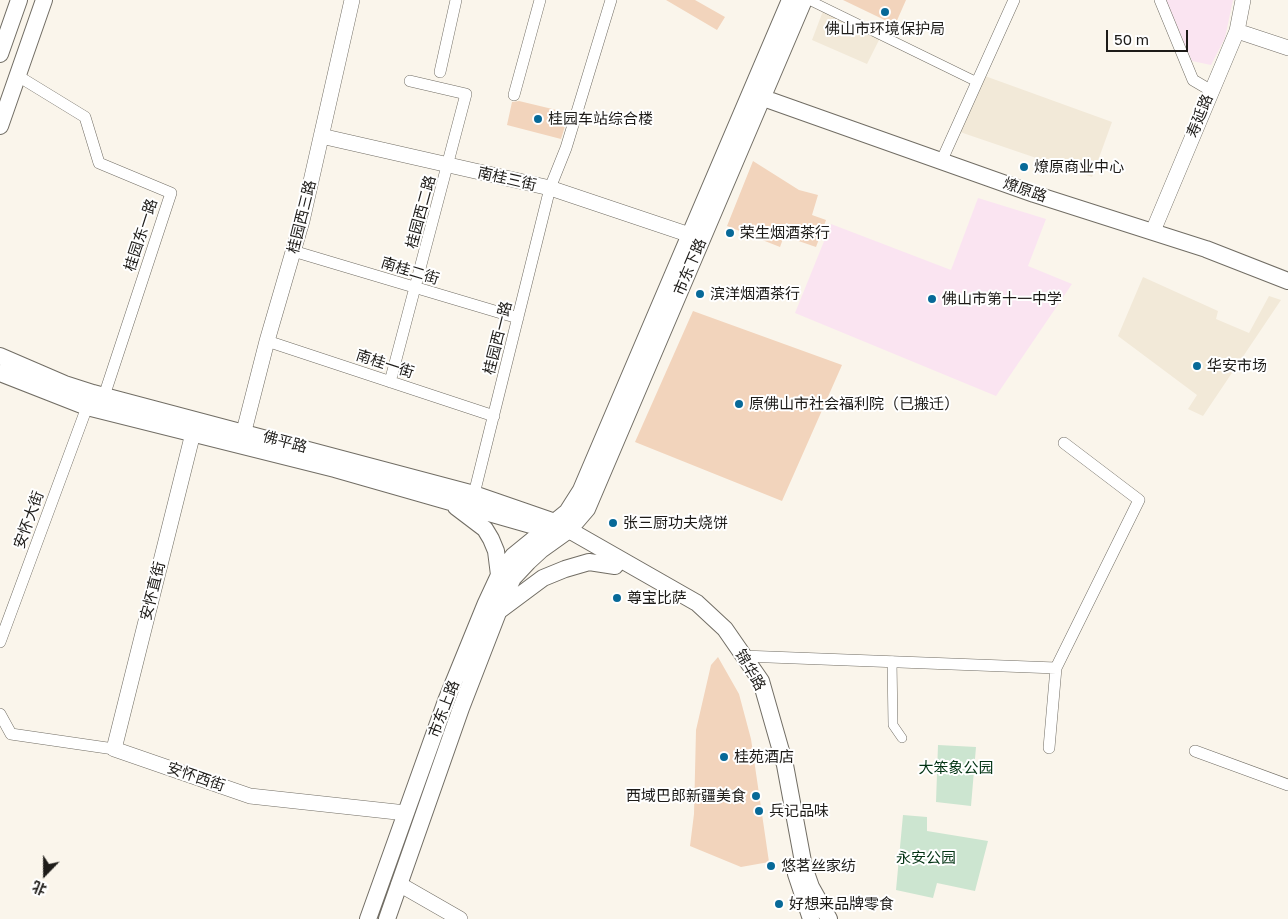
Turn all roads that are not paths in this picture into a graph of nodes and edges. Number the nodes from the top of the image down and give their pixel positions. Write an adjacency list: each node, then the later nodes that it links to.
1 (19, 0): 15 (main road)
2 (44, 0): 17 (main road)
3 (352, 0): 24 (street, 桂园西三路)
4 (456, 0): 16 (street)
5 (540, 0): 21 (street)
6 (611, 0): 27 (street, 桂园西一路)
7 (790, 0): 22 (main road, 市东下路)
8 (804, 0): 22 (main road, 市东下路)
9 (810, 0): 19 (street)
10 (1014, 0): 19 (street)
11 (1160, 0): 20 (street)
12 (1243, 0): 13 (street, 寿延路)
13 (1237, 31): 14 (street); 20 (street, 寿延路)
14 (1288, 48)
15 (0, 54)
16 (440, 72)
17 (18, 76): 23 (main road); 38 (street, 桂园东一路)
18 (410, 81): 26 (street, 桂园西二路)
19 (977, 82): 25 (street)
20 (1210, 90): 28 (street, 寿延路)
21 (514, 95)
22 (756, 96): 25 (main road, 燎原路); 29 (main road, 市东下路); 46 (main road, 市东下路)
23 (0, 126)
24 (321, 136): 26 (street, 南桂三街); 30 (street, 桂园西三路)
25 (941, 162): 28 (main road, 燎原路)
26 (449, 165): 27 (street, 南桂三街); 32 (street, 桂园西二路)
27 (550, 188): 29 (street, 南桂三街); 33 (street, 桂园西一路)
28 (1153, 231): 31 (main road, 燎原路)
29 (690, 235): 46 (main road, 市东下路)
30 (294, 251): 32 (street, 南桂二街); 34 (street, 桂园西三路)
31 (1288, 281)
32 (416, 288): 33 (street, 南桂二街); 37 (street, 桂园西二路)
33 (518, 318): 40 (street, 桂园西一路)
34 (267, 341): 37 (street, 南桂一街); 41 (street, 桂园西三路)
35 (0, 356): 38 (main road, 佛平路)
36 (0, 373): 39 (main road, 佛平路)
37 (390, 382): 40 (street, 南桂一街)
38 (104, 396): 41 (main road, 佛平路)
39 (87, 407): 42 (main road, 佛平路); 50 (street, 安怀大街)
40 (494, 416): 44 (street, 桂园西一路)
41 (244, 432): 44 (main road, 佛平路)
42 (193, 433): 45 (main road, 佛平路); 58 (street, 安怀直街)
43 (1064, 443): 54 (street)
44 (474, 494): 46 (main road, 佛平路)
45 (448, 502): 46 (main road, 佛平路); 48 (main road)
46 (558, 530): 47 (main road, 锦华路); 48 (main road, 市东上路); 49 (main road, 市东上路); 52 (main road, 锦华路)
47 (615, 566): 49 (main road); 63 (main road, 锦华路)
48 (499, 575): 61 (main road, 市东上路)
49 (500, 610): 62 (main road, 市东上路)
50 (5, 614): 51 (street, 安怀大街)
51 (0, 642)
52 (743, 656): 53 (street); 63 (main road, 锦华路)
53 (892, 661): 54 (street); 56 (street)
54 (1056, 668): 57 (street)
55 (0, 714): 58 (street, 安怀西街)
56 (902, 738)
57 (1049, 748)
58 (114, 749): 61 (street, 安怀西街)
59 (1195, 751): 60 (street)
60 (1288, 786)
61 (406, 813): 64 (main road, 市东上路)
62 (399, 884): 65 (main road, 市东上路); 66 (street)
63 (810, 913): 67 (main road, 锦华路)
64 (368, 919)
65 (387, 919)
66 (460, 919)
67 (829, 919)

